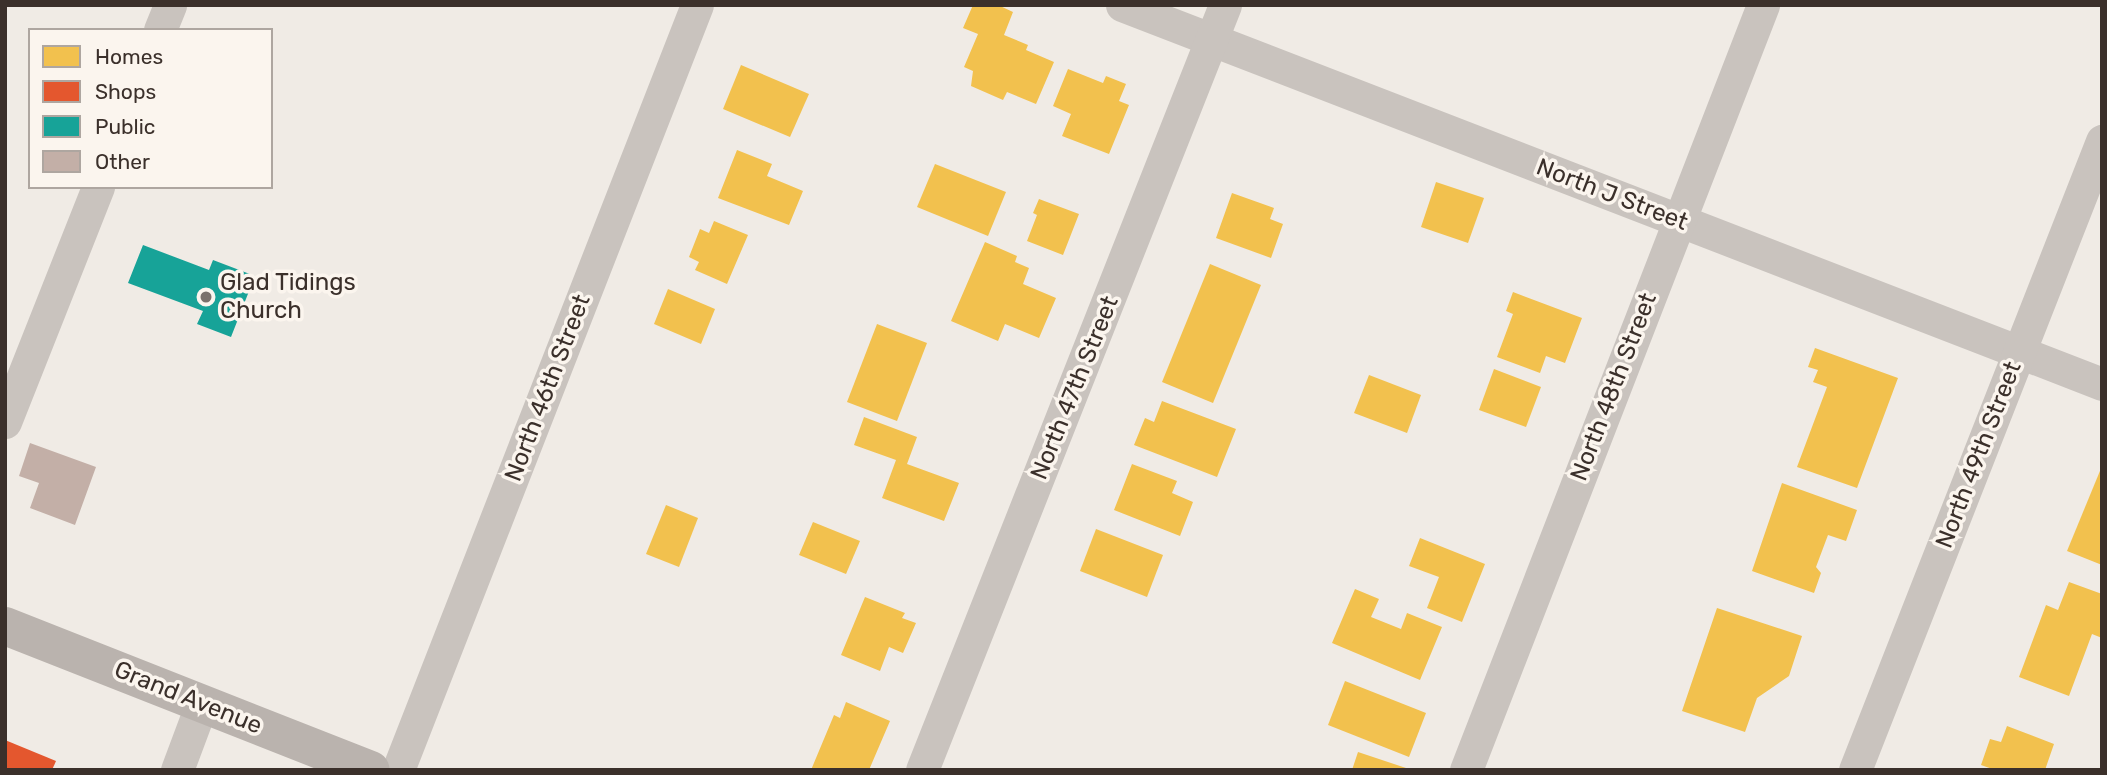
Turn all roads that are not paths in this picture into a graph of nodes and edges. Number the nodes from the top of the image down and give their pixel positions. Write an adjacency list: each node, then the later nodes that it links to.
1 (170, 5): 6 (street)
2 (697, 5): 18 (street, North 46th Street)
3 (1122, 5): 7 (street, North J Street)
4 (1225, 5): 7 (street, North 47th Street)
5 (1763, 5): 10 (street, North 48th Street)
6 (161, 28)
7 (1212, 40): 10 (street, North J Street); 19 (street, North 47th Street)
8 (2102, 141): 11 (street, North 49th Street)
9 (97, 189): 13 (street)
10 (1679, 220): 11 (street, North J Street); 20 (street, North 48th Street)
11 (2019, 352): 12 (street, North J Street); 21 (street, North 49th Street)
12 (2102, 384)
13 (5, 422)
14 (5, 626): 15 (main road, Grand Avenue)
15 (202, 704): 16 (street); 17 (main road, Grand Avenue)
16 (177, 770)
17 (371, 770)
18 (398, 770)
19 (922, 770)
20 (1466, 770)
21 (1855, 770)

